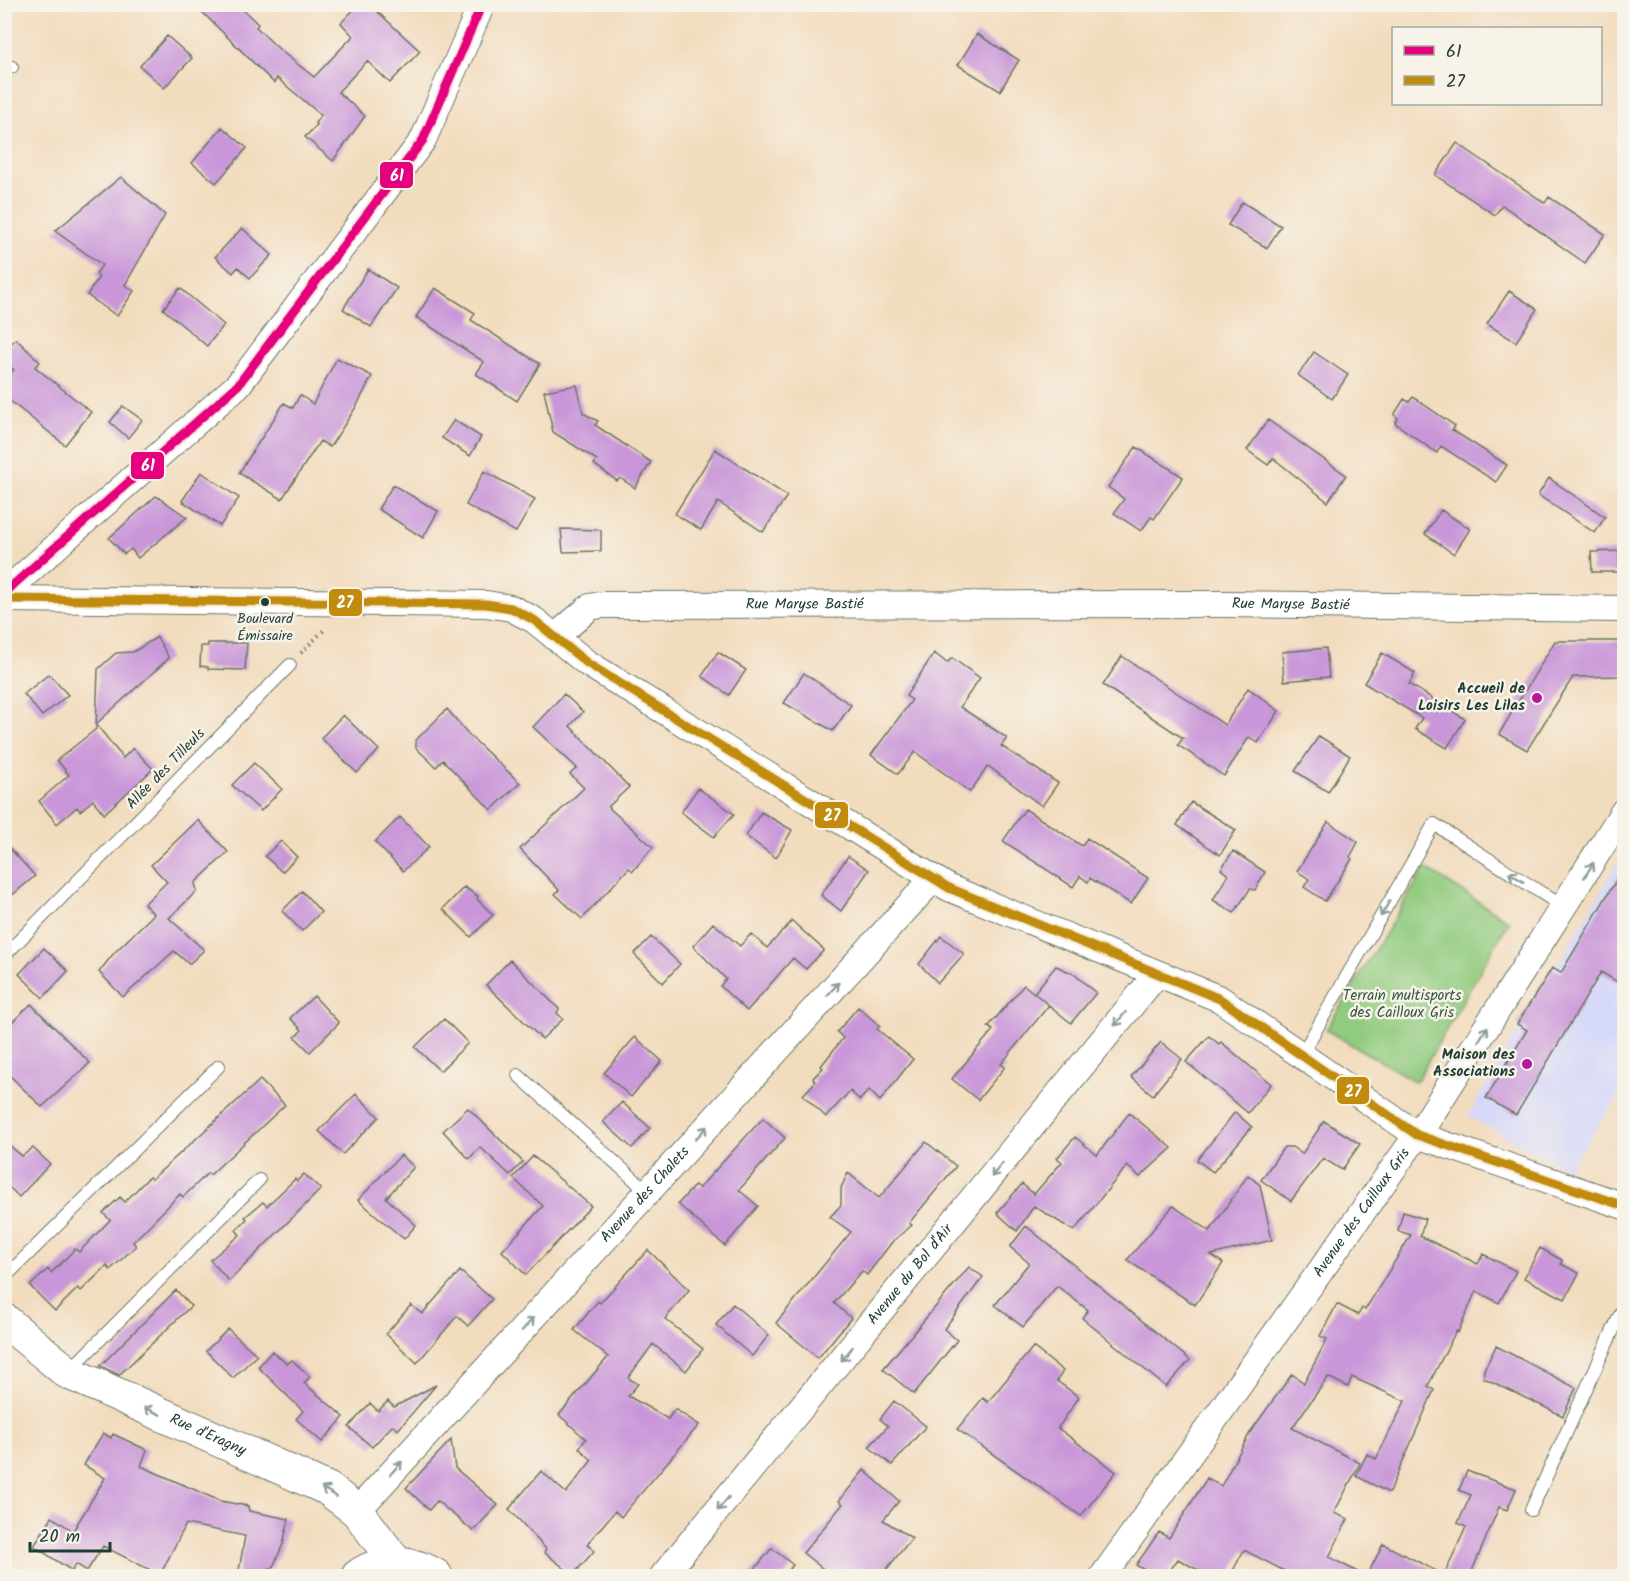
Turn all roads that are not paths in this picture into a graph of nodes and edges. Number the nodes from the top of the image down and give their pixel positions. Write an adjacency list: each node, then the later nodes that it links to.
1 (482, 4): 2 (street)
2 (4, 593)
3 (4, 599): 5 (street)
4 (1624, 609): 5 (street, Rue Maryse Bastié)
5 (555, 637): 8 (street)
6 (290, 665): 10 (lane, Allée des Tilleuls)
7 (1624, 811): 9 (street, Avenue des Cailloux Gris, one-way to 7)
8 (933, 879): 11 (street); 17 (street, Avenue des Chalets, one-way to 8)
9 (1565, 908): 12 (lane, one-way to 12); 15 (street, Avenue des Cailloux Gris, one-way to 9)
10 (4, 956)
11 (1157, 974): 12 (street); 28 (street, Avenue du Bol d'Air, one-way to 28)
12 (1302, 1054): 15 (street)
13 (219, 1066): 19 (lane)
14 (518, 1075): 17 (lane)
15 (1417, 1135): 18 (street); 29 (street, Avenue des Cailloux Gris)
16 (259, 1180): 22 (lane)
17 (648, 1192): 24 (street, Avenue des Chalets, one-way to 17)
18 (1624, 1206)
19 (4, 1278)
20 (1624, 1306): 23 (lane)
21 (4, 1320): 22 (main road, Rue d'Eragny)
22 (67, 1372): 24 (main road, Rue d'Eragny, one-way to 22)
23 (1531, 1510)
24 (357, 1511): 25 (main road, Rue d'Eragny)
25 (397, 1564): 26 (main road); 27 (main road)
26 (358, 1576)
27 (436, 1576)
28 (663, 1576)
29 (1103, 1576)

